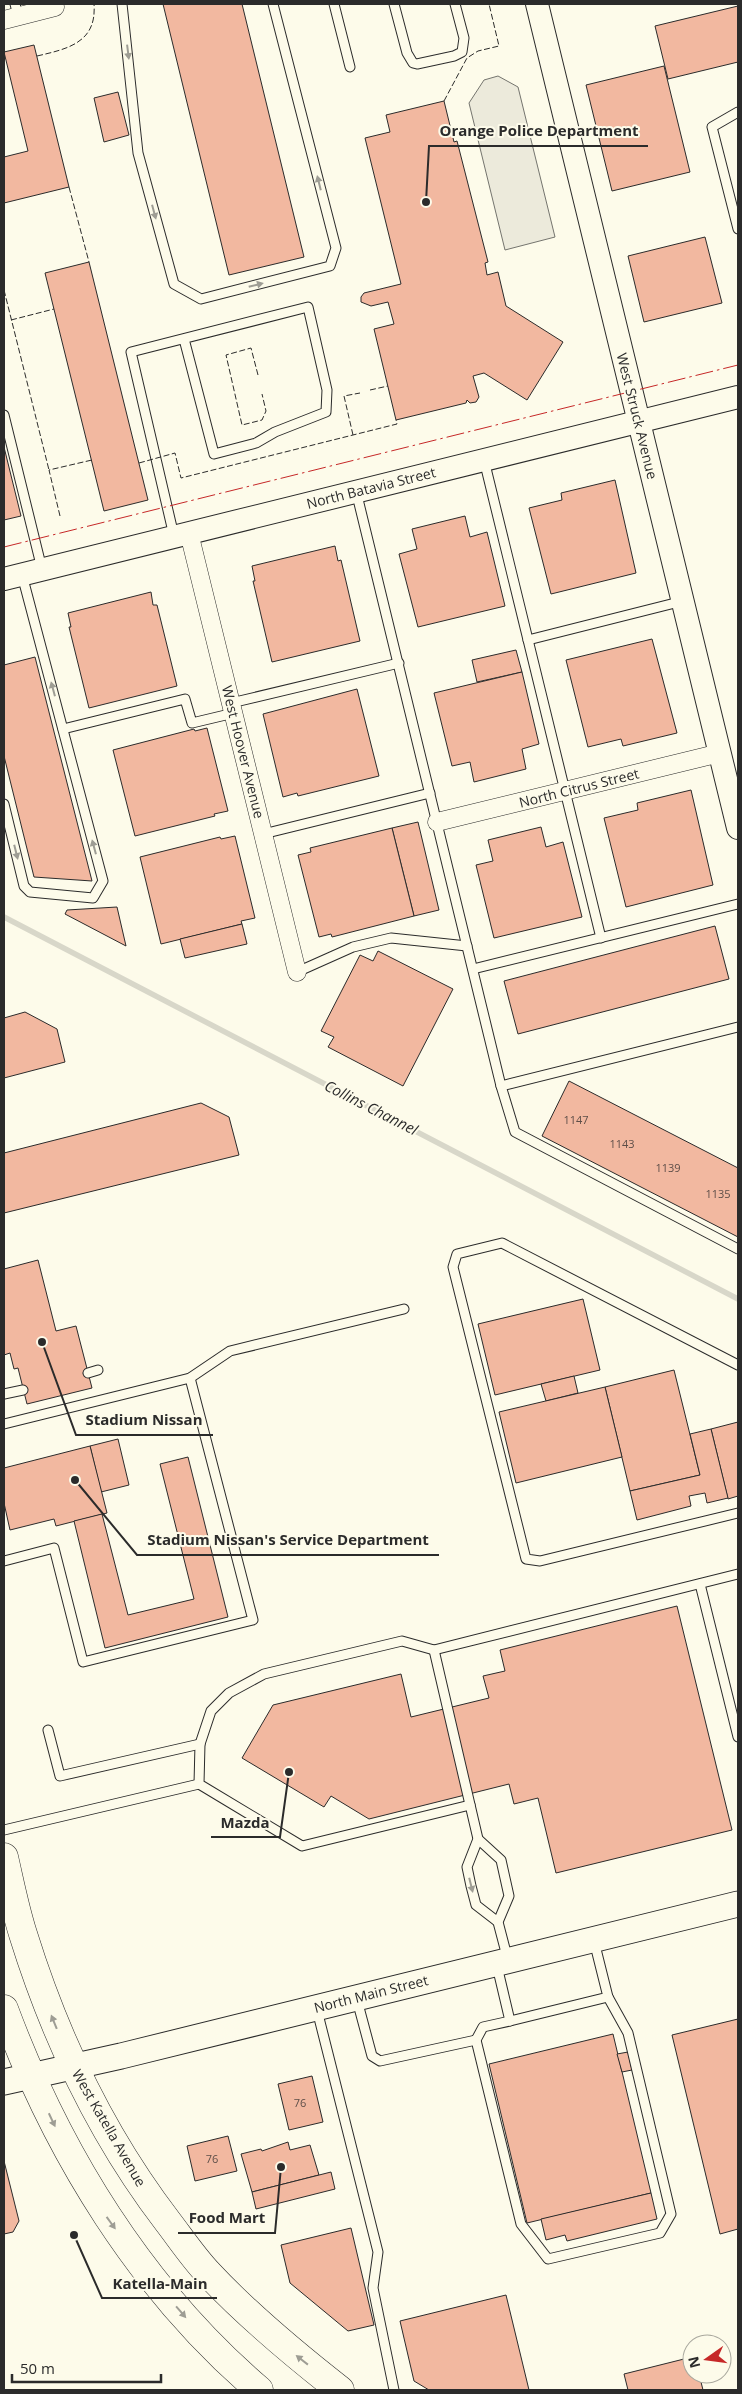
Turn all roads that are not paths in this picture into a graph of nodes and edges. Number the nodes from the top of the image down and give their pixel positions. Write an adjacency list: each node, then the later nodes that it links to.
1 (122, 4): 2 (lane, one-way to 2)
2 (273, 4)
3 (334, 4): 9 (lane)
4 (394, 4): 5 (lane)
5 (455, 4)
6 (537, 4): 15 (street, West Struck Avenue)
7 (56, 5): 8 (street)
8 (12, 13)
9 (350, 67)
10 (738, 112): 11 (lane)
11 (738, 229)
12 (184, 338): 12 (lane); 18 (lane)
13 (738, 398): 15 (street, North Batavia Street)
14 (4, 415): 19 (lane)
15 (639, 422): 16 (street, North Batavia Street); 20 (street, West Struck Avenue)
16 (484, 460): 17 (street, North Batavia Street); 21 (lane)
17 (356, 491): 18 (street, North Batavia Street); 22 (lane)
18 (181, 534): 19 (street, North Batavia Street); 23 (street, West Hoover Avenue)
19 (23, 574): 24 (lane, one-way to 19)
20 (683, 601): 21 (lane); 25 (street, West Struck Avenue)
21 (528, 640): 26 (lane)
22 (398, 663): 23 (lane); 27 (lane)
23 (232, 708): 24 (lane); 31 (street, West Hoover Avenue)
24 (63, 729): 28 (lane, one-way to 24)
25 (720, 753): 26 (street, North Citrus Street); 30 (street, West Struck Avenue)
26 (565, 791): 29 (street, North Citrus Street); 33 (lane)
27 (430, 793): 29 (lane); 31 (lane)
28 (4, 804)
29 (437, 822): 34 (lane)
30 (738, 828)
31 (263, 834): 36 (street, West Hoover Avenue)
32 (738, 904): 33 (lane)
33 (601, 938): 35 (lane)
34 (467, 946): 35 (lane); 36 (lane)
35 (473, 970): 38 (lane)
36 (297, 972)
37 (738, 1027): 38 (lane)
38 (501, 1086): 39 (lane)
39 (738, 1249)
40 (404, 1310): 44 (lane)
41 (738, 1366): 48 (lane)
42 (98, 1370): 43 (lane)
43 (88, 1373)
44 (190, 1378): 47 (lane); 49 (lane)
45 (23, 1390): 46 (lane)
46 (4, 1394)
47 (4, 1424)
48 (738, 1513)
49 (4, 1561)
50 (738, 1574): 51 (lane)
51 (700, 1584): 52 (lane); 54 (lane)
52 (434, 1650): 55 (lane); 57 (lane)
53 (48, 1730): 55 (lane)
54 (738, 1737)
55 (200, 1744): 56 (lane)
56 (199, 1784): 57 (lane); 58 (lane)
57 (470, 1805): 59 (lane)
58 (4, 1830)
59 (478, 1839): 62 (lane); 62 (lane, one-way to 62)
60 (4, 1857): 71 (main road, West Katella Avenue, one-way to 60)
61 (738, 1904): 63 (main road, North Main Street)
62 (498, 1922): 64 (lane)
63 (594, 1939): 64 (main road, North Main Street); 65 (lane)
64 (502, 1962): 66 (main road, North Main Street); 69 (lane)
65 (608, 1997): 69 (lane); 70 (lane)
66 (356, 1998): 67 (main road, North Main Street); 70 (lane)
67 (317, 2008): 71 (main road, North Main Street); 76 (lane)
68 (4, 2009): 72 (main road)
69 (510, 2021): 70 (lane)
70 (476, 2040)
71 (74, 2067): 72 (main road, North Main Street); 75 (main road, West Katella Avenue, one-way to 71)
72 (31, 2076): 73 (main road, North Main Street); 74 (main road, one-way to 74)
73 (4, 2082)
74 (259, 2390)
75 (340, 2390)
76 (394, 2390)

